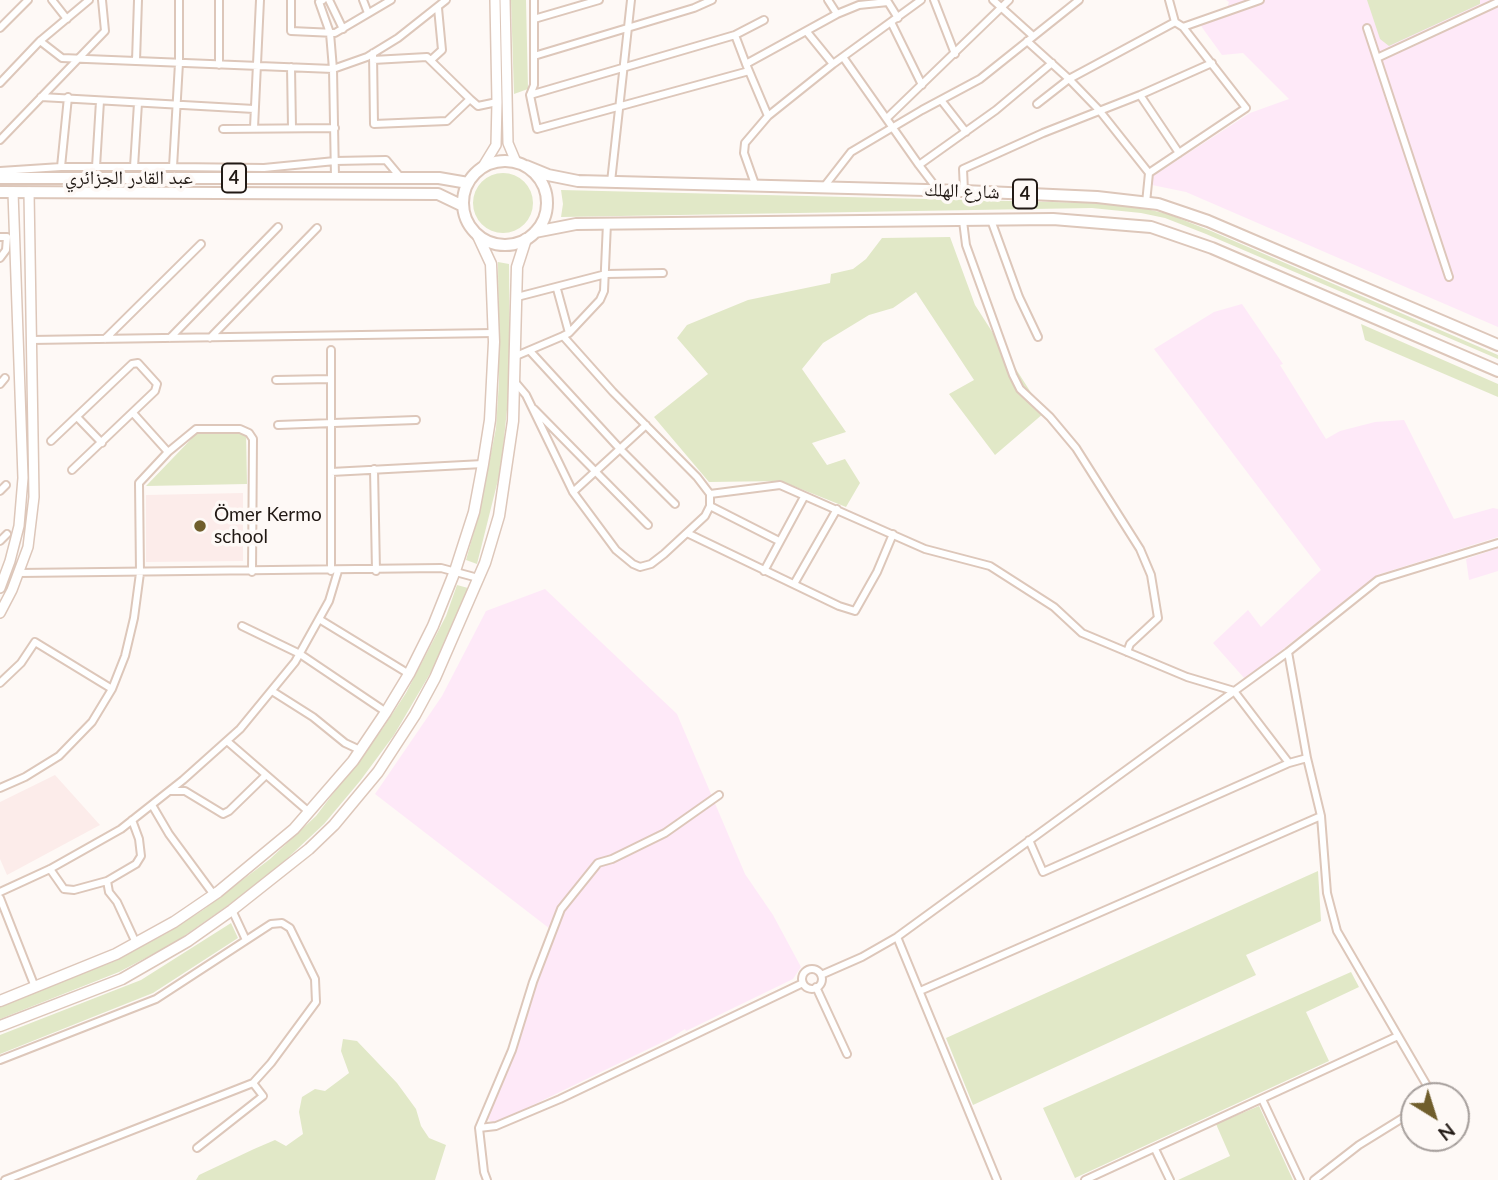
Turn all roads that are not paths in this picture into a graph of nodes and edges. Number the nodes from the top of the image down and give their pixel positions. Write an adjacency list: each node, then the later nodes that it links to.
1 (28, 0): 42 (street)
2 (52, 0): 35 (street)
3 (89, 0): 35 (street)
4 (102, 0): 55 (street)
5 (138, 0): 57 (street)
6 (179, 0): 58 (street)
7 (219, 0): 62 (street)
8 (260, 0): 63 (street)
9 (291, 0): 46 (street)
10 (323, 0): 46 (street)
11 (329, 0): 44 (street)
12 (363, 0): 32 (street)
13 (391, 0): 32 (street)
14 (446, 0): 30 (street)
15 (495, 0): 79 (street)
16 (505, 0): 96 (street)
17 (534, 0): 36 (street)
18 (599, 0): 36 (street)
19 (631, 0): 40 (street)
20 (712, 0): 40 (street)
21 (828, 0): 33 (street)
22 (921, 0): 34 (street)
23 (934, 0): 50 (street)
24 (993, 0): 31 (street)
25 (1009, 0): 31 (street)
26 (1079, 0): 48 (street)
27 (1169, 0): 39 (street)
28 (1260, 0): 41 (street)
29 (1498, 2): 54 (street)
30 (438, 8): 52 (street); 56 (street)
31 (1001, 8): 48 (street); 50 (street)
32 (368, 13): 44 (street)
33 (836, 14): 34 (street); 45 (street)
34 (898, 18): 38 (street)
35 (66, 19): 49 (street)
36 (534, 19): 51 (street)
37 (764, 20): 47 (street)
38 (891, 22): 53 (street); 70 (street)
39 (1175, 22): 41 (street); 68 (street)
40 (628, 27): 51 (street); 66 (street)
41 (1183, 27): 60 (street)
42 (0, 28)
43 (1367, 28): 54 (street)
44 (343, 29): 46 (street)
45 (807, 32): 61 (street); 65 (street)
46 (330, 33): 67 (street)
47 (735, 35): 65 (street); 66 (street)
48 (1030, 39): 59 (street); 76 (street)
49 (40, 41): 55 (street); 69 (street)
50 (955, 54): 70 (street)
51 (534, 56): 71 (street)
52 (373, 57): 56 (street); 67 (street); 75 (street)
53 (843, 57): 61 (street); 86 (street)
54 (1377, 58): 132 (street)
55 (77, 59): 57 (street); 73 (street)
56 (431, 60): 75 (street)
57 (136, 61): 58 (street)
58 (179, 63): 62 (street); 81 (street)
59 (1052, 63): 68 (street); 92 (street)
60 (1212, 63): 72 (street); 94 (street)
61 (834, 64): 85 (street)
62 (219, 65): 63 (street)
63 (256, 66): 64 (street); 83 (street)
64 (291, 67): 67 (street); 88 (street)
65 (748, 67): 82 (street); 85 (street)
66 (624, 68): 71 (street); 82 (street)
67 (333, 69): 89 (street)
68 (1069, 79): 80 (street); 84 (street)
69 (0, 83)
70 (922, 85): 86 (street)
71 (530, 95): 82 (street)
72 (1140, 95): 84 (street); 94 (street)
73 (41, 97): 74 (street); 93 (street)
74 (68, 97): 77 (street); 98 (street)
75 (470, 99): 79 (street)
76 (941, 100): 90 (street); 92 (street)
77 (100, 101): 78 (street); 99 (street)
78 (138, 103): 81 (street); 100 (street)
79 (497, 103): 102 (street)
80 (1037, 104)
81 (176, 105): 83 (street); 101 (street)
82 (621, 106): 108 (street)
83 (254, 108): 87 (street)
84 (1099, 110): 104 (street); 113 (street)
85 (768, 116): 110 (street)
86 (887, 118): 90 (street)
87 (254, 128): 88 (street); 91 (street)
88 (292, 128): 89 (street)
89 (335, 128): 95 (street)
90 (894, 128): 97 (street); 111 (street)
91 (223, 129)
92 (966, 132): 97 (street)
93 (0, 140)
94 (1179, 153): 104 (street)
95 (335, 161): 101 (street); 106 (street); 107 (street)
96 (521, 164): 102 (highway); 108 (highway, شارع الهلك / 4); 124 (highway)
97 (919, 165): 112 (street)
98 (61, 167): 99 (street); 103 (street)
99 (96, 167): 100 (street)
100 (134, 167): 101 (street)
101 (173, 167)
102 (482, 167): 109 (highway)
103 (0, 171)
104 (1149, 173): 117 (street)
105 (0, 178): 106 (highway, عبد القادر الجزائري / 4)
106 (335, 178): 107 (highway, عبد القادر الجزائري / 4)
107 (401, 178): 109 (highway, عبد القادر الجزائري / 4)
108 (611, 182): 110 (highway, شارع الهلك / 4)
109 (468, 183): 118 (highway)
110 (757, 187): 111 (highway, شارع الهلك / 4)
111 (823, 188): 112 (highway, شارع الهلك / 4)
112 (938, 190): 113 (highway, شارع الهلك / 4)
113 (964, 191): 117 (highway, شارع الهلك / 4)
114 (0, 192): 115 (highway, عبد القادر الجزائري / 4)
115 (13, 192): 116 (highway, عبد القادر الجزائري / 4); 190 (street)
116 (29, 192): 118 (highway, عبد القادر الجزائري / 4); 140 (street)
117 (1146, 203): 142 (highway, شارع الهلك / 4)
118 (463, 206): 125 (highway)
119 (991, 220): 120 (highway, شارع الهلك / 4); 137 (street); 146 (highway, شارع الهلك / 4)
120 (963, 221): 121 (highway, شارع الهلك / 4); 194 (street)
121 (607, 223): 124 (highway, شارع الهلك / 4); 131 (street)
122 (278, 227): 138 (street)
123 (317, 228): 139 (street)
124 (535, 232): 127 (highway)
125 (478, 236): 127 (highway); 135 (main road)
126 (0, 237): 129 (street)
127 (526, 239): 134 (main road)
128 (201, 244): 141 (street)
129 (0, 258)
130 (663, 273): 131 (street)
131 (606, 274): 133 (street); 136 (street)
132 (1449, 277)
133 (557, 289): 134 (street); 136 (street)
134 (517, 297): 145 (main road)
135 (494, 333): 139 (street); 161 (main road)
136 (566, 335): 144 (street); 156 (street)
137 (1038, 337)
138 (170, 338): 139 (street); 141 (street)
139 (210, 338)
140 (31, 340): 141 (street); 186 (street)
141 (105, 340)
142 (1498, 345)
143 (331, 350): 147 (street)
144 (530, 351): 145 (street); 159 (street)
145 (516, 356): 149 (main road)
146 (1498, 371)
147 (331, 379): 148 (street); 154 (street)
148 (276, 380)
149 (515, 382): 150 (street); 188 (main road)
150 (530, 404): 165 (street); 168 (street)
151 (133, 413): 152 (street); 158 (street); 160 (street)
152 (76, 417): 157 (street); 158 (street)
153 (416, 420): 154 (street)
154 (331, 423): 155 (street); 164 (street)
155 (278, 425)
156 (646, 425): 159 (street); 169 (street)
157 (51, 441)
158 (102, 443): 163 (street)
159 (620, 449): 165 (street); 171 (street)
160 (168, 452): 185 (street); 187 (street)
161 (483, 464): 162 (street); 183 (main road)
162 (374, 469): 164 (street); 182 (street)
163 (72, 470)
164 (331, 472): 181 (street)
165 (596, 472): 168 (street); 174 (street)
166 (6, 485): 167 (street)
167 (0, 491)
168 (573, 492): 175 (street)
169 (710, 494): 170 (street); 172 (street)
170 (804, 497): 173 (street); 179 (street)
171 (675, 504)
172 (710, 506): 175 (street); 179 (street)
173 (837, 509): 177 (street); 189 (street)
174 (648, 525)
175 (687, 533): 184 (street)
176 (7, 534): 178 (street)
177 (893, 534): 189 (street); 194 (street)
178 (0, 541)
179 (779, 541): 184 (street)
180 (1498, 543): 195 (street)
181 (334, 571): 182 (street); 185 (street); 192 (street)
182 (376, 571): 183 (street)
183 (455, 571): 188 (street); 197 (main road)
184 (764, 571): 189 (street)
185 (251, 572): 187 (street)
186 (19, 573): 187 (street); 191 (street)
187 (140, 573): 199 (street)
188 (478, 578): 221 (main road)
189 (794, 584)
190 (0, 588)
191 (0, 613)
192 (318, 620): 196 (street); 197 (street)
193 (242, 626): 196 (street)
194 (1127, 652): 201 (street)
195 (1288, 652): 201 (street); 205 (street)
196 (300, 654): 200 (street); 202 (street)
197 (409, 674): 202 (main road)
198 (0, 683): 199 (street)
199 (112, 689): 208 (street)
200 (272, 691): 203 (street); 204 (street)
201 (1234, 691): 206 (street); 215 (street)
202 (386, 712): 204 (main road)
203 (227, 741): 207 (street); 209 (street)
204 (360, 750): 212 (main road)
205 (1307, 758): 206 (street); 213 (street)
206 (1289, 763): 215 (street)
207 (266, 775): 209 (street); 212 (street)
208 (0, 788)
209 (170, 791): 211 (street)
210 (719, 795): 239 (street)
211 (152, 805): 214 (street); 219 (street)
212 (309, 812): 219 (main road)
213 (1321, 817): 229 (street); 232 (street)
214 (132, 820): 216 (street); 217 (street)
215 (1028, 840): 222 (street)
216 (50, 869): 217 (street); 218 (street)
217 (107, 881): 224 (street)
218 (0, 892)
219 (214, 895): 224 (main road)
220 (0, 898): 227 (street)
221 (232, 910): 223 (street); 231 (main road)
222 (897, 937): 225 (street); 229 (street)
223 (246, 940): 234 (street); 236 (street)
224 (136, 943): 227 (main road)
225 (821, 975): 226 (street); 228 (street)
226 (803, 983): 228 (street); 239 (street)
227 (35, 987): 230 (main road)
228 (816, 988): 233 (street)
229 (920, 991): 244 (street)
230 (0, 1000)
231 (0, 1026)
232 (1398, 1036): 235 (street); 237 (street)
233 (847, 1054)
234 (0, 1060)
235 (1425, 1082)
236 (253, 1083): 240 (street); 242 (street)
237 (1262, 1099): 241 (street); 247 (street)
238 (1400, 1120): 248 (street)
239 (479, 1128): 243 (street)
240 (197, 1148)
241 (1156, 1149): 245 (street); 246 (street)
242 (5, 1180)
243 (487, 1180)
244 (997, 1180)
245 (1085, 1180)
246 (1170, 1180)
247 (1300, 1180)
248 (1314, 1180)

